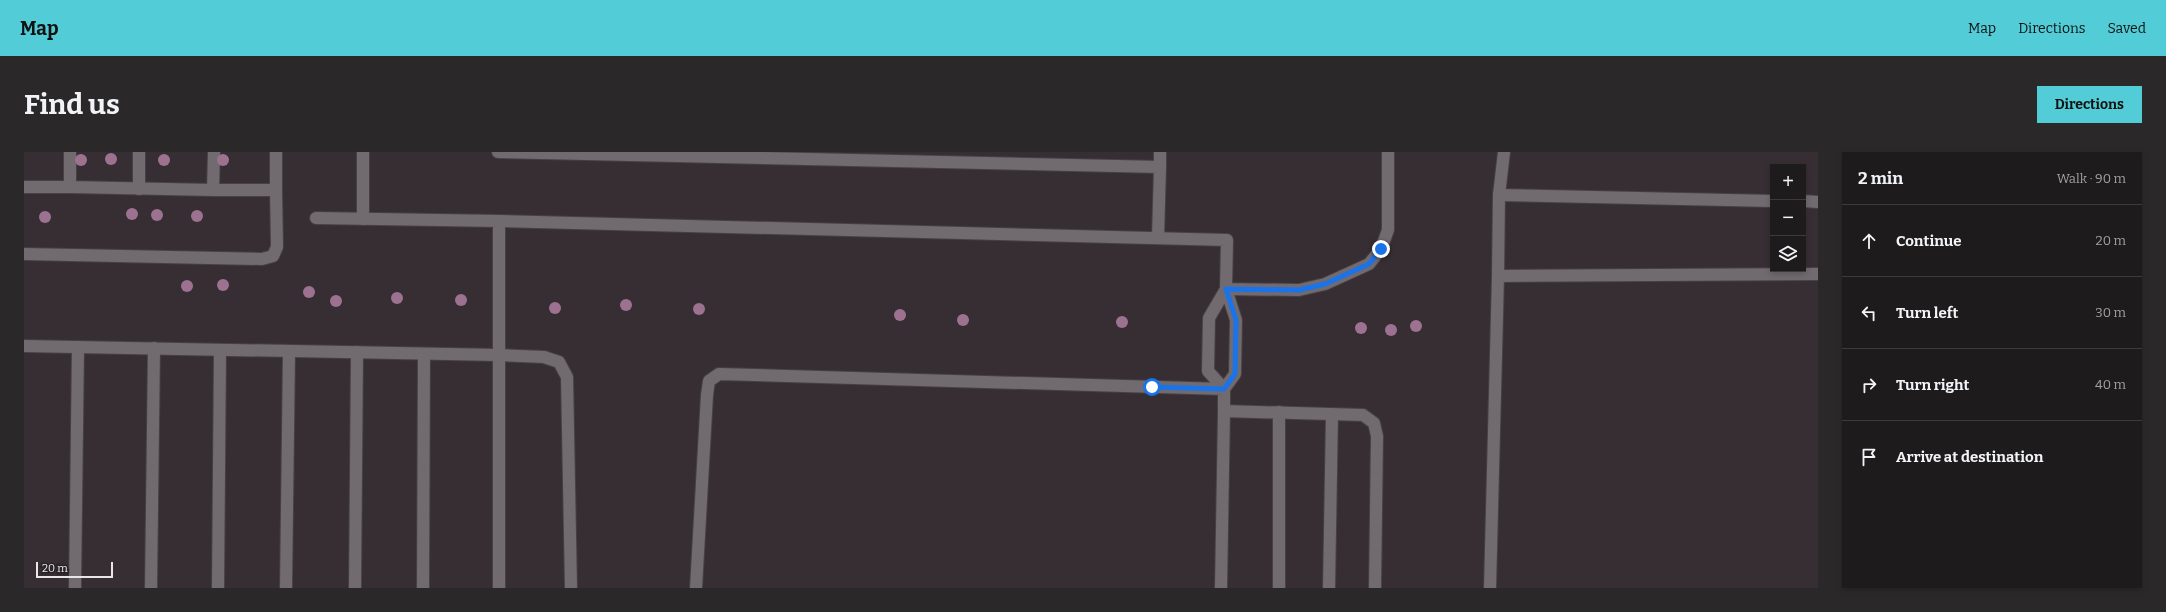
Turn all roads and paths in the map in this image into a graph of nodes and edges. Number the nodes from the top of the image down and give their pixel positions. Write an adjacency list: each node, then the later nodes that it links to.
1 (70, 152): 12 (lane)
2 (139, 152): 13 (lane)
3 (214, 152): 14 (lane)
4 (276, 152): 15 (lane)
5 (364, 152): 21 (lane)
6 (498, 152): 10 (lane)
7 (1160, 152): 10 (lane)
8 (1388, 152): 27 (lane)
9 (1504, 152): 16 (lane)
10 (1160, 167): 23 (lane)
11 (24, 186): 12 (lane)
12 (70, 187): 13 (lane)
13 (139, 188): 14 (lane)
14 (213, 190): 15 (lane)
15 (276, 190): 24 (lane)
16 (1499, 195): 17 (lane); 26 (lane)
17 (1770, 201)
18 (1806, 201): 19 (lane)
19 (1818, 202)
20 (316, 218): 21 (lane)
21 (364, 219): 22 (lane)
22 (499, 221): 23 (lane); 35 (lane)
23 (1158, 238): 27 (lane)
24 (24, 254)
25 (1818, 274): 26 (lane)
26 (1498, 276): 53 (lane)
27 (1226, 289): 36 (lane); 36 (lane)
28 (24, 346): 29 (lane)
29 (78, 347): 30 (lane); 40 (lane)
30 (154, 348): 31 (lane); 41 (lane)
31 (220, 350): 32 (lane); 42 (lane)
32 (289, 351): 33 (lane); 43 (lane)
33 (357, 352): 34 (lane); 44 (lane)
34 (424, 354): 35 (lane); 45 (lane)
35 (499, 355): 46 (lane); 47 (lane)
36 (1224, 389): 37 (lane); 48 (lane)
37 (1224, 410): 38 (lane); 49 (lane)
38 (1279, 412): 39 (lane); 50 (lane)
39 (1332, 414): 51 (lane); 52 (lane)
40 (75, 588)
41 (151, 588)
42 (218, 588)
43 (286, 588)
44 (355, 588)
45 (423, 588)
46 (499, 588)
47 (571, 588)
48 (696, 588)
49 (1221, 588)
50 (1279, 588)
51 (1329, 588)
52 (1375, 588)
53 (1490, 588)

